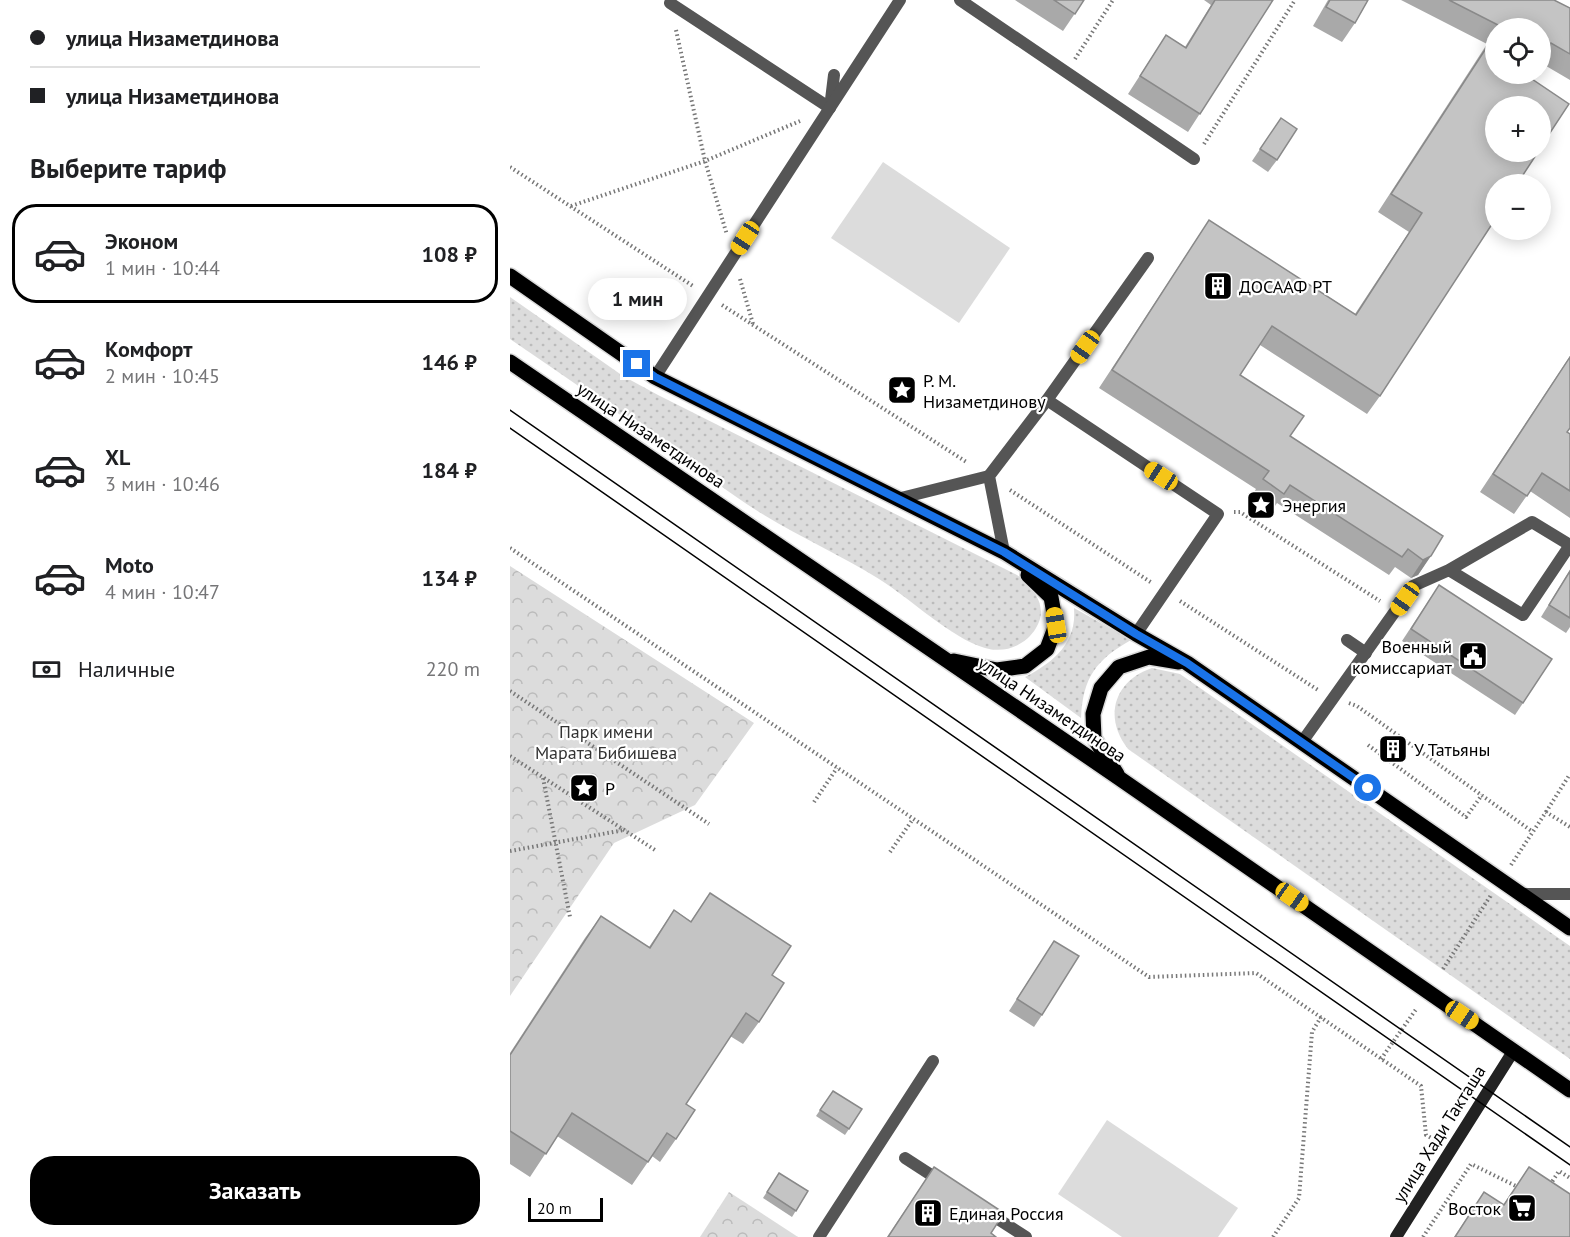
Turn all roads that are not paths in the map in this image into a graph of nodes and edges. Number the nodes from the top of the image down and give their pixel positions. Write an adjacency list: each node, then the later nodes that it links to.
1 (900, 0): 5 (street)
2 (960, 0): 6 (street)
3 (670, 3): 5 (street)
4 (834, 75): 5 (street)
5 (830, 108): 10 (street)
6 (1194, 159)
7 (1148, 258): 11 (street)
8 (510, 276): 10 (main road)
9 (510, 362): 19 (main road, улица Низаметдинова)
10 (655, 377): 13 (main road)
11 (1047, 400): 12 (street); 16 (street)
12 (989, 476): 13 (street); 14 (street)
13 (897, 499): 14 (main road)
14 (1004, 552): 16 (main road); 19 (main road)
15 (1449, 570): 15 (street); 18 (street)
16 (1136, 634): 20 (main road)
17 (1347, 640): 18 (street)
18 (1366, 653): 21 (street)
19 (945, 659): 22 (main road, улица Низаметдинова)
20 (1187, 663): 21 (main road); 22 (main road)
21 (1302, 742): 23 (main road)
22 (1119, 778): 26 (main road, улица Низаметдинова)
23 (1521, 894): 24 (street); 25 (main road)
24 (1570, 894)
25 (1570, 928)
26 (1514, 1050): 28 (main road, улица Низаметдинова); 34 (main road, улица Хади Такташа)
27 (933, 1061): 32 (street)
28 (1570, 1090)
29 (905, 1158): 30 (street)
30 (955, 1191)
31 (975, 1204): 33 (street)
32 (819, 1237)
33 (1026, 1237)
34 (1396, 1237)

